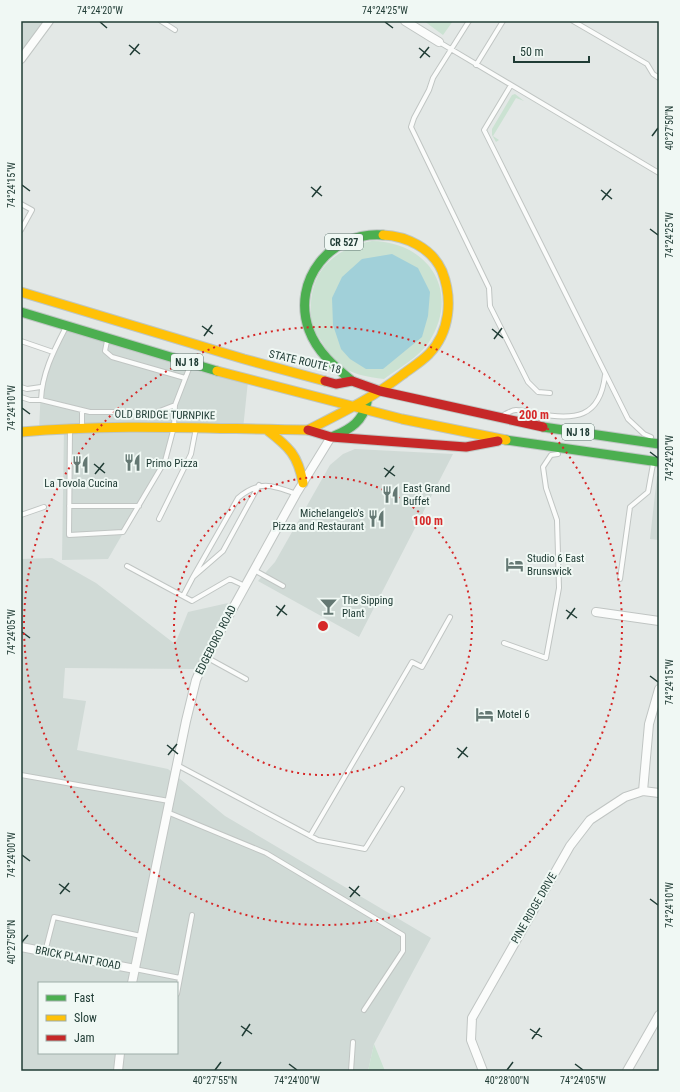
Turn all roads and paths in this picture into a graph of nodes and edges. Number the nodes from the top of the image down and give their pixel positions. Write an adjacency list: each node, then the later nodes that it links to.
1 (49, 21): 10 (street)
2 (161, 21): 7 (lane)
3 (405, 21): 8 (street)
4 (469, 21): 9 (lane)
5 (503, 21): 11 (lane)
6 (573, 21): 12 (lane)
7 (175, 30)
8 (439, 42): 9 (lane)
9 (451, 50): 11 (lane); 31 (lane)
10 (21, 59)
11 (476, 65): 13 (lane)
12 (659, 78)
13 (511, 85): 14 (lane); 24 (lane)
14 (659, 173)
15 (21, 204): 16 (lane)
16 (21, 230)
17 (21, 292): 26 (main road, STATE ROUTE 18 / NJ 18)
18 (21, 312): 19 (main road, NJ 18)
19 (66, 326): 20 (main road, NJ 18); 22 (lane)
20 (108, 338): 23 (main road, NJ 18); 25 (lane)
21 (21, 342): 22 (lane)
22 (53, 352): 29 (lane)
23 (190, 363): 25 (lane); 36 (main road, NJ 18)
24 (605, 375): 39 (lane); 49 (lane)
25 (185, 378): 35 (lane)
26 (352, 381): 27 (main road, STATE ROUTE 18 / NJ 18); 30 (main road, CR 527)
27 (363, 386): 30 (main road, STATE ROUTE 18 / NJ 18); 33 (main road)
28 (21, 387): 29 (lane)
29 (42, 387): 34 (lane)
30 (380, 391): 33 (main road, CR 527); 39 (main road, STATE ROUTE 18 / NJ 18)
31 (550, 393)
32 (21, 397): 34 (lane)
33 (368, 399): 36 (main road, CR 527); 38 (main road)
34 (41, 400): 37 (lane)
35 (175, 405): 37 (lane); 42 (lane)
36 (351, 408): 38 (main road, NJ 18); 45 (main road, CR 527); 47 (main road)
37 (82, 410): 40 (lane)
38 (366, 410): 47 (main road); 48 (main road, NJ 18)
39 (496, 418): 50 (main road, STATE ROUTE 18 / NJ 18)
40 (82, 426): 41 (main road, OLD BRIDGE TURNPIKE / CR 527); 42 (main road, OLD BRIDGE TURNPIKE / CR 527)
41 (70, 427): 46 (main road, OLD BRIDGE TURNPIKE / CR 527); 56 (lane)
42 (174, 427): 43 (main road, OLD BRIDGE TURNPIKE / CR 527); 57 (lane)
43 (196, 428): 44 (main road, OLD BRIDGE TURNPIKE / CR 527); 60 (lane)
44 (268, 430): 45 (main road, OLD BRIDGE TURNPIKE / CR 527); 53 (main road)
45 (308, 430): 47 (main road, CR 527)
46 (21, 432)
47 (331, 437): 48 (main road, CR 527); 53 (street, EDGEBORO ROAD)
48 (506, 439): 51 (main road, NJ 18)
49 (659, 441)
50 (659, 444)
51 (577, 451): 52 (main road, NJ 18); 71 (lane)
52 (656, 462): 64 (lane)
53 (302, 483): 55 (street, EDGEBORO ROAD)
54 (259, 485): 55 (lane); 63 (lane); 63 (lane)
55 (296, 494): 62 (street, EDGEBORO ROAD)
56 (69, 506): 57 (lane); 57 (lane)
57 (139, 506)
58 (44, 507): 59 (lane)
59 (21, 515)
60 (159, 519)
61 (127, 566): 67 (lane)
62 (254, 570): 65 (street, EDGEBORO ROAD); 66 (lane)
63 (193, 577): 67 (lane)
64 (620, 579)
65 (245, 586): 67 (lane); 72 (street, EDGEBORO ROAD)
66 (283, 586)
67 (183, 596)
68 (596, 612): 70 (street)
69 (450, 617): 82 (lane)
70 (659, 621)
71 (504, 643)
72 (206, 657): 73 (lane); 75 (street, EDGEBORO ROAD)
73 (246, 679)
74 (659, 689): 78 (street)
75 (177, 764): 80 (street, EDGEBORO ROAD); 82 (lane)
76 (21, 775): 80 (lane)
77 (402, 789): 82 (lane)
78 (643, 791): 79 (street, PINE RIDGE DRIVE); 97 (street, PINE RIDGE DRIVE)
79 (659, 793)
80 (169, 801): 81 (street, EDGEBORO ROAD)
81 (167, 811): 84 (street, EDGEBORO ROAD); 91 (lane)
82 (310, 836)
83 (192, 915): 88 (lane)
84 (141, 936): 86 (lane); 87 (street, EDGEBORO ROAD)
85 (21, 947): 86 (street, BRICK PLANT ROAD)
86 (44, 952): 87 (street, BRICK PLANT ROAD)
87 (134, 969): 88 (lane); 89 (street, EDGEBORO ROAD)
88 (180, 978): 90 (lane)
89 (132, 982)
90 (178, 989)
91 (364, 1010)
92 (659, 1015): 98 (street)
93 (354, 1042): 96 (lane)
94 (120, 1054): 95 (street)
95 (118, 1071)
96 (351, 1071)
97 (483, 1071)
98 (627, 1071)

